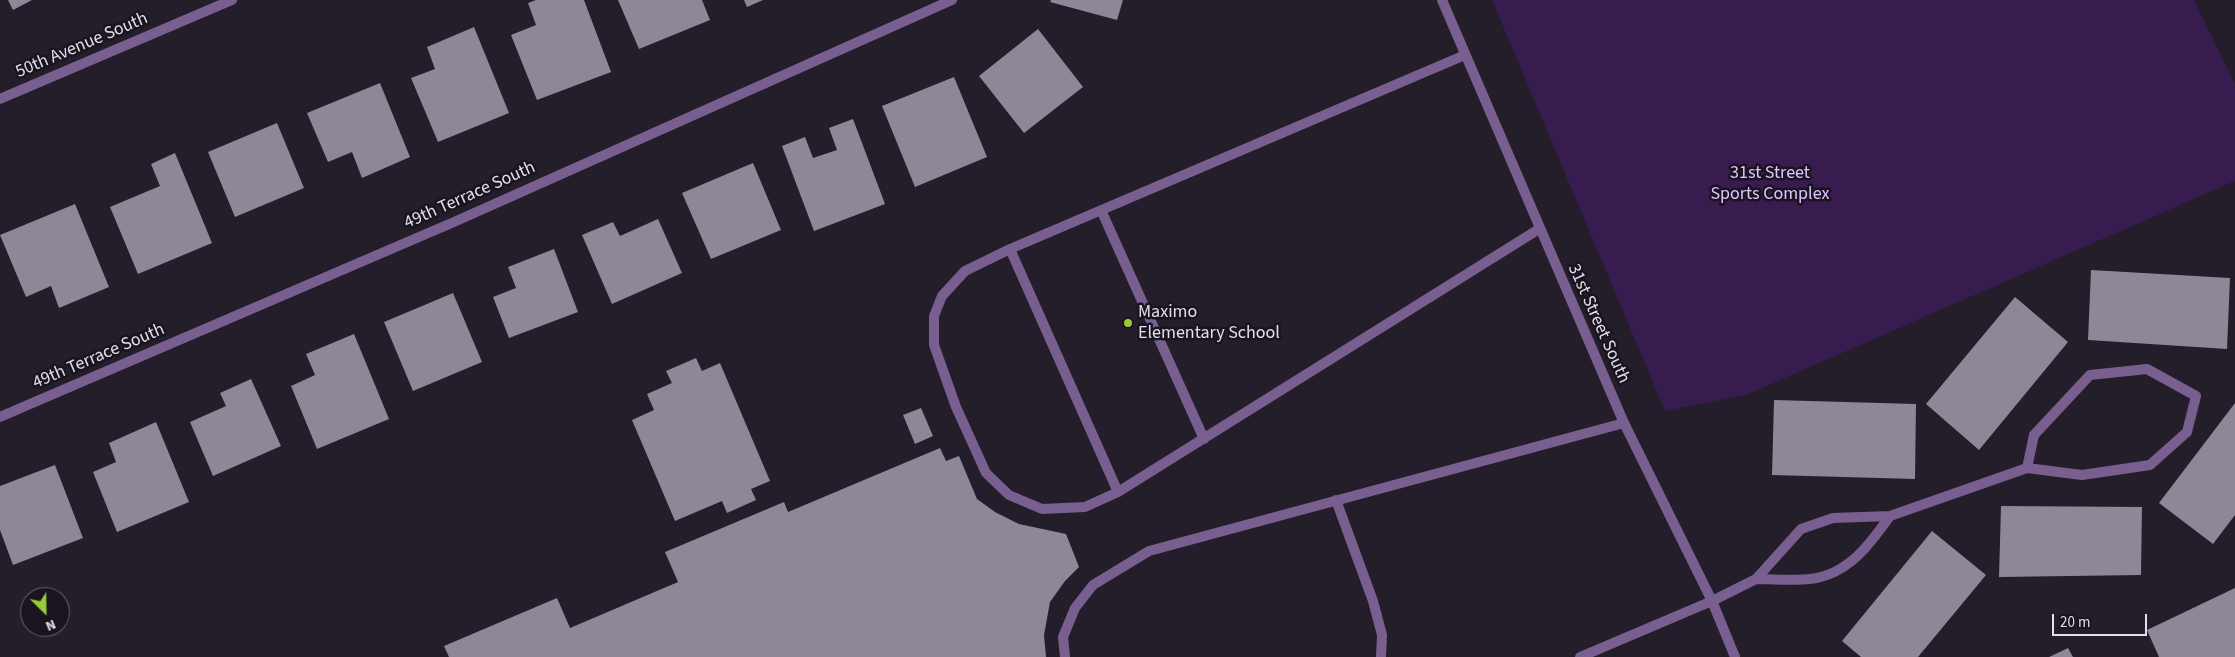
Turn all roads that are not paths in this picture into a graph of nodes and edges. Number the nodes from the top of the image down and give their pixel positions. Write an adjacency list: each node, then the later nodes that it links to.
1 (232, 0): 5 (street, 50th Avenue South)
2 (952, 0): 9 (street, 49th Terrace South)
3 (1442, 0): 4 (street, 31st Street South)
4 (1465, 55): 6 (street); 7 (street, 31st Street South)
5 (0, 99)
6 (1101, 210): 8 (street); 11 (street)
7 (1539, 229): 10 (street, 31st Street South); 11 (street)
8 (1010, 249): 13 (street); 13 (street)
9 (0, 417)
10 (1624, 424): 14 (street); 17 (street, 31st Street South)
11 (1204, 439): 13 (street)
12 (2027, 468): 12 (street); 15 (street)
13 (1118, 492)
14 (1336, 500): 18 (street); 19 (street)
15 (1890, 516): 16 (street); 16 (street)
16 (1756, 579): 17 (street)
17 (1712, 601): 20 (street); 21 (street, 31st Street South)
18 (1065, 657)
19 (1381, 657)
20 (1580, 657)
21 (1735, 657)

